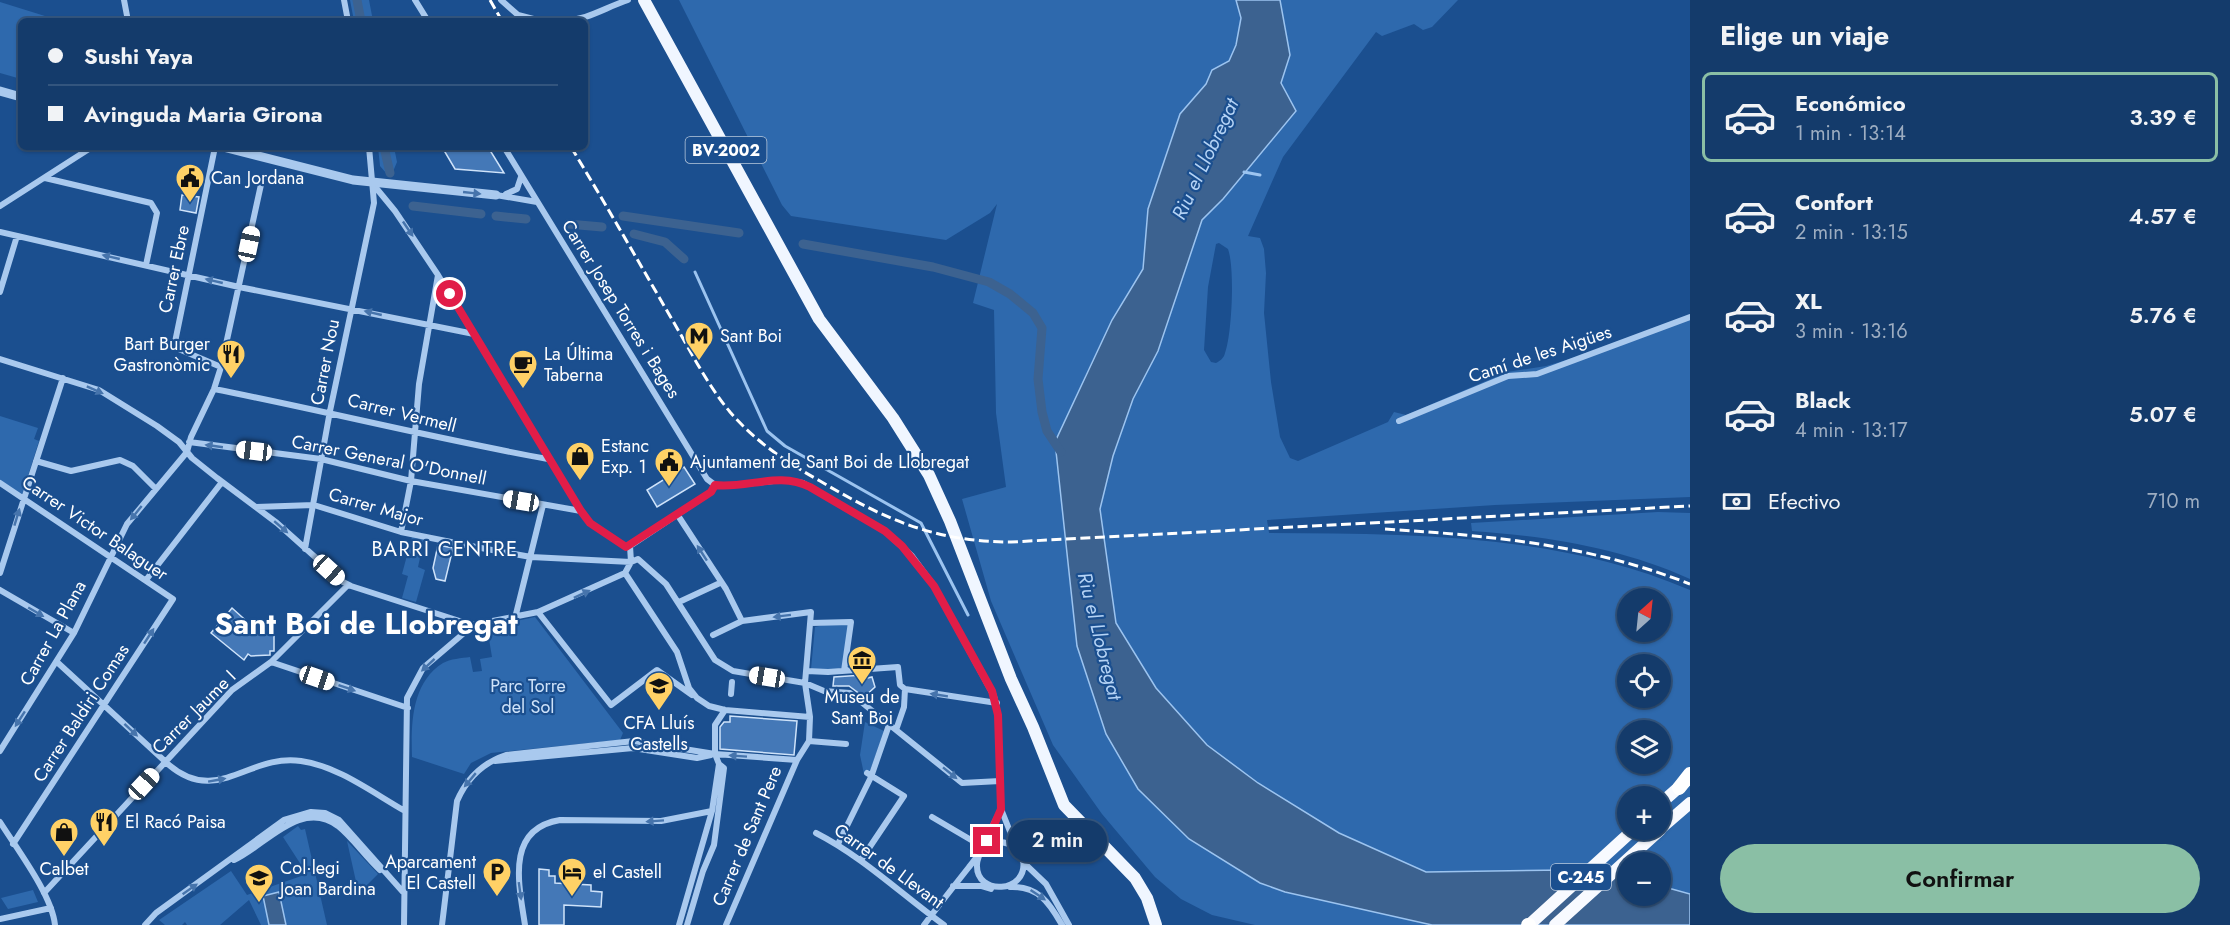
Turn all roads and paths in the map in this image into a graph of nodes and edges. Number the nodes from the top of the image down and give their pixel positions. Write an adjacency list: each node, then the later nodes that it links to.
1 (124, 0): 7 (street)
2 (344, 0): 8 (street)
3 (415, 0): 9 (street)
4 (501, 0): 10 (street)
5 (628, 0): 11 (street)
6 (646, 0): 144 (main road, BV-2002)
7 (127, 18)
8 (347, 18)
9 (426, 18)
10 (530, 18)
11 (587, 18)
12 (0, 91): 13 (street)
13 (18, 96)
14 (87, 150): 20 (street)
15 (214, 150): 29 (street, Carrer Ebre)
16 (235, 150): 22 (street)
17 (369, 150): 22 (street, Carrer Nou)
18 (506, 150): 19 (street, Carrer Josep Torres i Bages)
19 (520, 174): 23 (street); 24 (street, Carrer Josep Torres i Bages)
20 (45, 178): 25 (street); 28 (street)
21 (262, 180): 31 (street)
22 (372, 183): 23 (street, one-way to 23); 30 (street, one-way to 30); 33 (street, Carrer Nou)
23 (496, 195): 24 (street)
24 (537, 202): 52 (street, Carrer Josep Torres i Bages)
25 (0, 206)
26 (0, 232): 27 (street)
27 (17, 236): 28 (street, one-way to 27); 32 (street)
28 (146, 265): 29 (street)
29 (188, 275): 31 (street, one-way to 29); 38 (street, Carrer Ebre)
30 (438, 275): 35 (street); 36 (street)
31 (239, 287): 33 (street); 38 (street)
32 (0, 292)
33 (351, 308): 35 (street, one-way to 33); 41 (street, Carrer Nou)
34 (1690, 317): 42 (street, Camí de les Aigües)
35 (430, 326): 36 (street); 43 (street)
36 (474, 334): 47 (street)
37 (0, 359): 39 (street)
38 (221, 367): 40 (street)
39 (63, 378): 45 (street, one-way to 45); 48 (street)
40 (214, 388): 41 (street, Carrer Vermell); 44 (street)
41 (330, 411): 43 (street, Carrer Vermell); 46 (street, Carrer Nou)
42 (1400, 421)
43 (416, 434): 47 (street, Carrer Vermell); 49 (street)
44 (189, 442): 45 (street); 46 (street, Carrer General O'Donnell, one-way to 44)
45 (187, 452): 50 (street); 53 (street, Carrer La Plana)
46 (321, 459): 49 (street, Carrer General O'Donnell); 55 (street, Carrer Nou)
47 (548, 459): 58 (street)
48 (36, 461): 53 (street); 54 (street)
49 (411, 481): 56 (street, Carrer General O'Donnell); 60 (street)
50 (222, 482): 57 (street); 68 (street)
51 (0, 483): 54 (street, Carrer Victor Balaguer)
52 (715, 485): 59 (street); 90 (street)
53 (156, 489): 64 (street, Carrer La Plana, one-way to 64)
54 (23, 498): 64 (street, Carrer Victor Balaguer); 66 (street, one-way to 54)
55 (314, 505): 57 (street, Carrer Major); 60 (street, Carrer Major); 62 (street, Carrer Nou)
56 (543, 505): 58 (street, Carrer General O'Donnell); 63 (street)
57 (256, 507): 62 (street, one-way to 62)
58 (581, 511): 61 (street)
59 (677, 514): 61 (street); 69 (street, one-way to 59)
60 (401, 532): 63 (street, Carrer Major)
61 (630, 546): 65 (street)
62 (305, 549): 70 (street)
63 (531, 557): 65 (street, Carrer Major); 75 (street)
64 (111, 559): 68 (street, Carrer Victor Balaguer); 79 (street, Carrer La Plana)
65 (631, 562): 67 (street); 73 (street)
66 (0, 573)
67 (625, 573): 74 (street, one-way to 67); 89 (street)
68 (146, 580): 72 (street, Carrer Victor Balaguer)
69 (720, 583): 73 (street); 76 (street)
70 (348, 585): 77 (street); 82 (street, Carrer Jaume I)
71 (0, 590): 79 (street, one-way to 79)
72 (173, 599): 91 (street, Carrer Baldiri Comas, one-way to 72)
73 (679, 602): 86 (street)
74 (538, 612): 75 (street); 89 (street)
75 (515, 618): 77 (street)
76 (742, 621): 78 (street, one-way to 76); 80 (street)
77 (464, 623): 92 (street, one-way to 92)
78 (811, 623): 83 (street); 84 (street)
79 (74, 633): 81 (street, Carrer La Plana)
80 (713, 635)
81 (57, 662): 91 (street); 99 (street, Carrer La Plana, one-way to 99)
82 (271, 662): 92 (street, one-way to 92); 102 (street, Carrer Jaume I)
83 (807, 670): 84 (street); 86 (street)
84 (844, 671): 87 (street)
85 (732, 682): 88 (street)
86 (802, 683): 94 (street); 95 (street)
87 (905, 689): 90 (street, one-way to 87); 96 (street)
88 (731, 694)
89 (698, 698): 93 (street)
90 (997, 704): 106 (street)
91 (104, 705): 102 (street, one-way to 102); 119 (street, Carrer Baldiri Comas)
92 (408, 708): 111 (street)
93 (726, 708): 94 (street); 100 (street)
94 (810, 718): 97 (street)
95 (889, 725): 96 (street); 104 (street)
96 (896, 730): 106 (street, one-way to 106)
97 (809, 741): 98 (street); 101 (street, Carrer de Sant Pere)
98 (846, 744)
99 (0, 751)
100 (715, 754): 101 (street, one-way to 100); 103 (street); 135 (street, one-way to 135)
101 (797, 760): 139 (street, Carrer de Sant Pere)
102 (165, 761): 111 (street, one-way to 111); 128 (street, Carrer Jaume I)
103 (719, 764): 112 (street); 138 (street)
104 (869, 775): 120 (street); 123 (street)
105 (1690, 776): 107 (highway)
106 (1000, 781): 110 (street)
107 (1679, 788): 108 (highway)
108 (1671, 795)
109 (1690, 802): 114 (highway, C-245)
110 (1001, 809): 121 (street); 122 (street)
111 (405, 811): 127 (street)
112 (712, 811): 136 (street, one-way to 136); 137 (street)
113 (932, 817): 122 (street)
114 (1671, 819)
115 (0, 822): 119 (street)
116 (816, 833): 120 (street, Carrer de Llevant)
117 (1622, 840): 145 (highway, C-245)
118 (1648, 840): 146 (highway, C-245)
119 (13, 844): 128 (street)
120 (838, 844): 123 (street, Carrer de Llevant)
121 (1017, 849): 122 (street); 124 (street)
122 (982, 850): 125 (street); 126 (street)
123 (861, 860): 130 (street, Carrer de Llevant)
124 (1023, 862): 126 (street); 143 (street)
125 (953, 886): 126 (street); 130 (street)
126 (1001, 888): 142 (street, one-way to 142)
127 (403, 892): 133 (street, one-way to 127); 134 (street)
128 (44, 893): 129 (street)
129 (51, 908): 131 (street); 132 (street)
130 (931, 916): 140 (street); 141 (street, Carrer de Llevant)
131 (0, 919)
132 (55, 925)
133 (145, 925)
134 (404, 925)
135 (442, 925)
136 (525, 925)
137 (679, 925)
138 (687, 925)
139 (726, 925)
140 (924, 925)
141 (944, 925)
142 (1062, 925)
143 (1069, 925)
144 (1156, 925)
145 (1528, 925)
146 (1555, 925)

